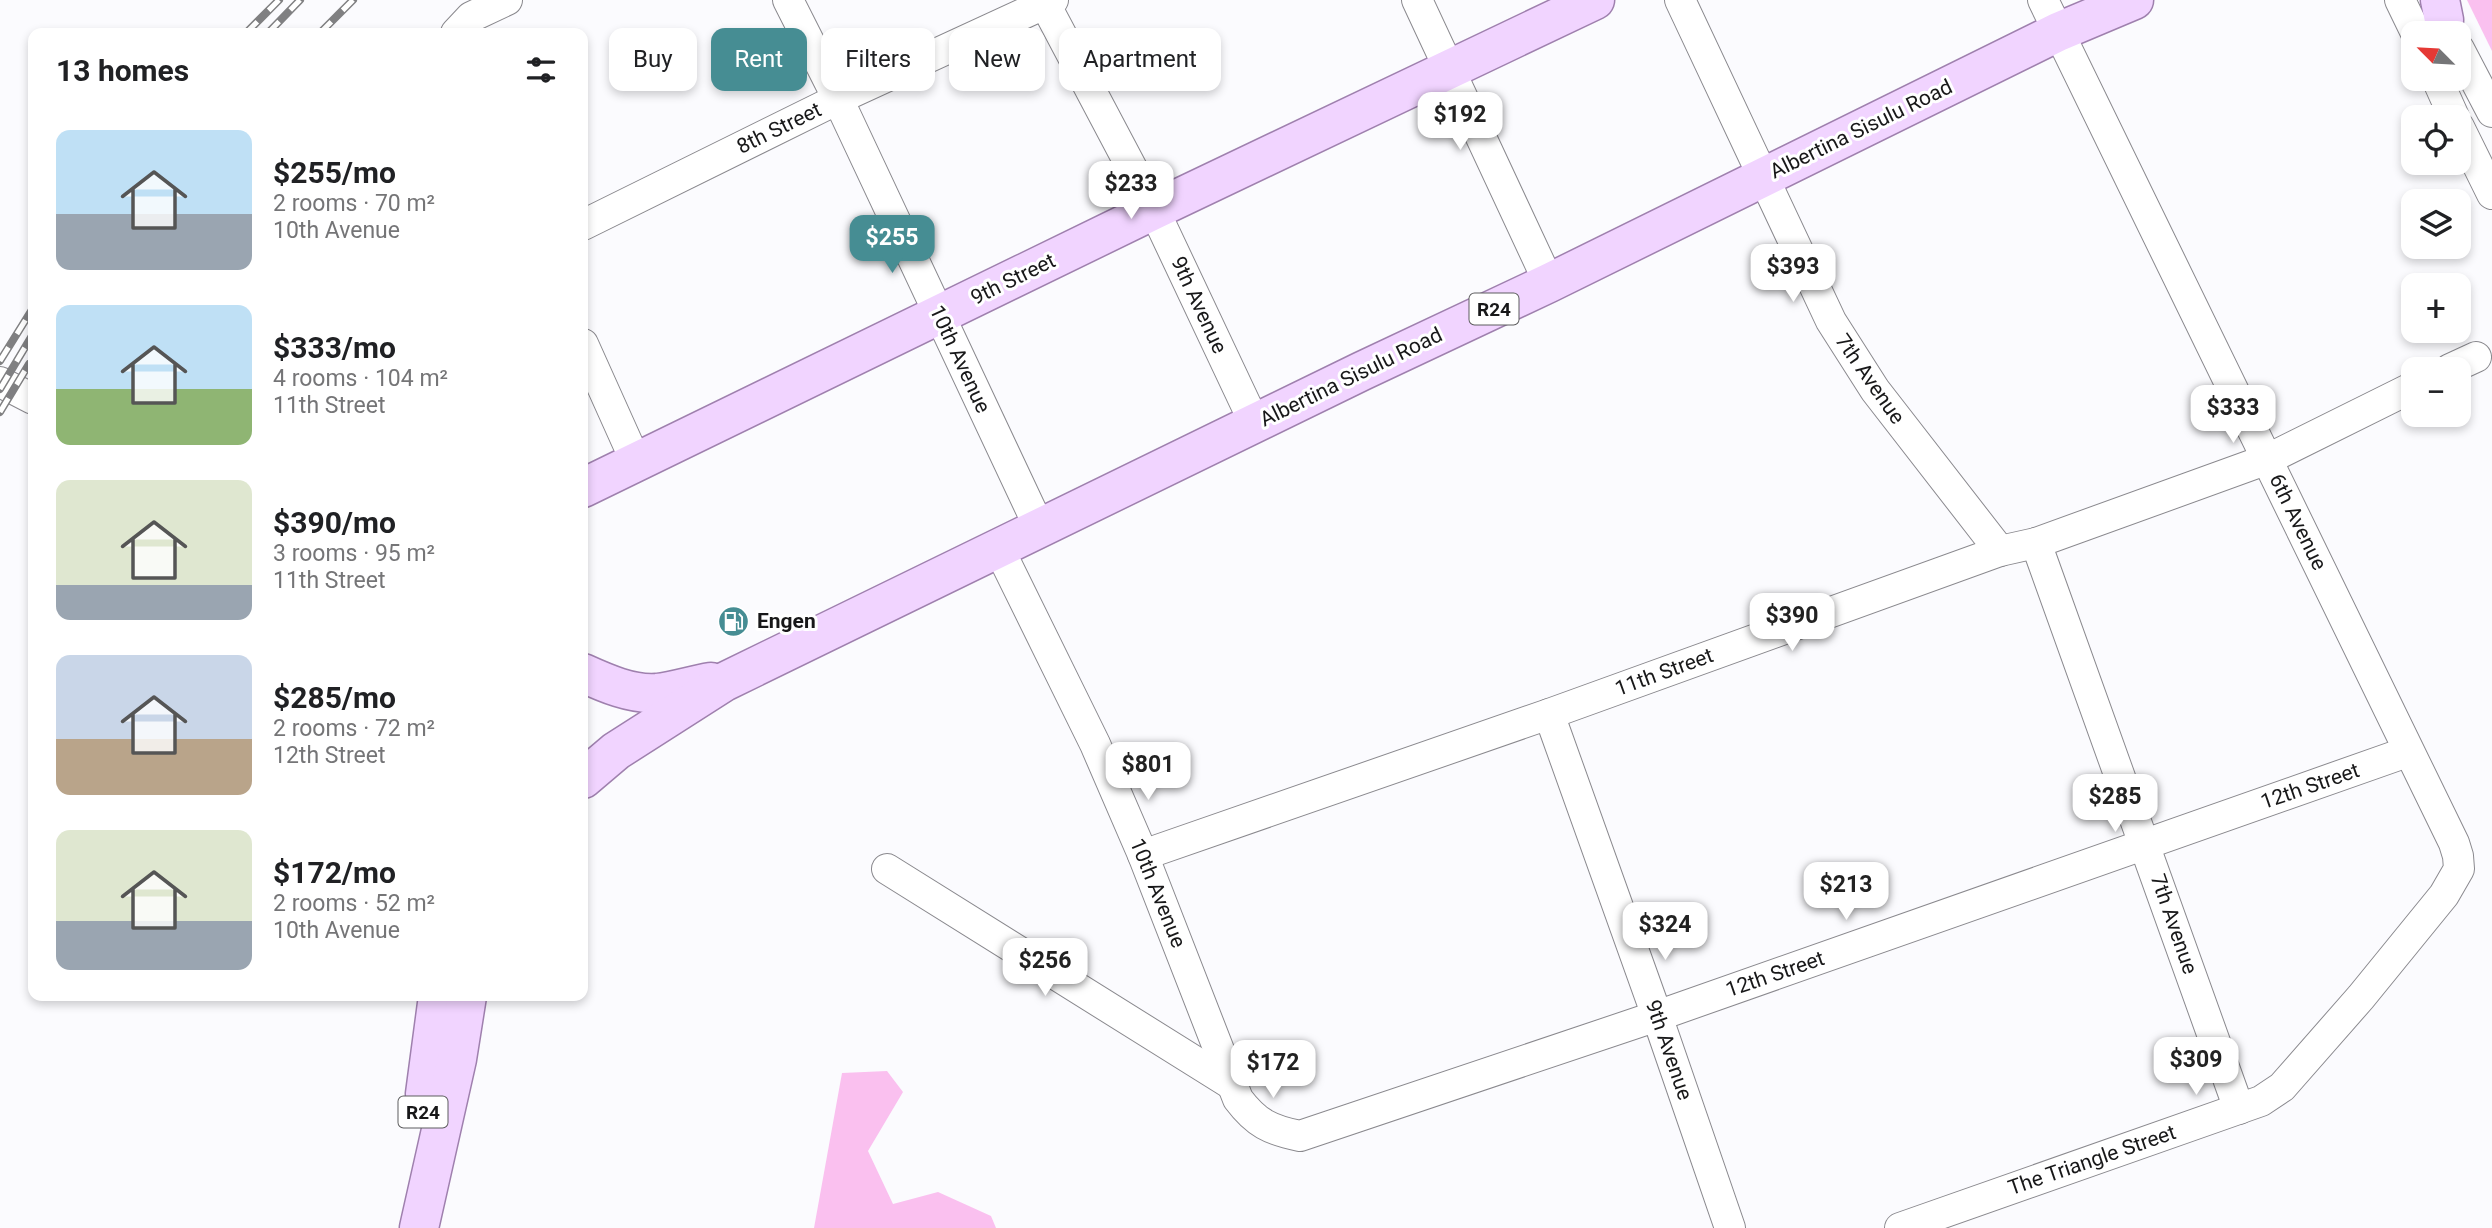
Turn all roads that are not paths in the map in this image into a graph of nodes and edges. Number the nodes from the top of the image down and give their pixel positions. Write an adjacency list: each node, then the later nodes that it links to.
1 (788, 0): 14 (street, 10th Avenue)
2 (1417, 0): 12 (street)
3 (1595, 0): 12 (main road, 9th Street)
4 (1680, 0): 17 (street, 7th Avenue)
5 (2134, 0): 9 (main road, Albertina Sisulu Road / R24)
6 (2400, 0): 10 (street)
7 (1047, 1): 14 (street, 8th Street); 19 (street, 9th Avenue)
8 (500, 3): 11 (street)
9 (2051, 16): 17 (main road, Albertina Sisulu Road / R24); 28 (street, 6th Avenue)
10 (2437, 21)
11 (461, 28)
12 (1450, 70): 19 (main road, 9th Street); 21 (street)
13 (2471, 76): 15 (street)
14 (838, 99): 20 (street, 8th Street); 22 (street, 10th Avenue)
15 (2492, 112)
16 (2471, 151): 18 (street)
17 (1763, 177): 21 (main road, Albertina Sisulu Road / R24); 34 (street, 7th Avenue)
18 (2492, 194)
19 (1154, 210): 22 (main road, 9th Street); 27 (street, 9th Avenue)
20 (588, 223)
21 (1549, 283): 27 (main road, Albertina Sisulu Road / R24)
22 (939, 316): 29 (main road, 9th Street); 31 (street, 10th Avenue)
23 (588, 355): 29 (street)
24 (0, 382): 26 (street)
25 (2401, 393): 28 (street, 11th Street)
26 (28, 396)
27 (1255, 424): 31 (main road, Albertina Sisulu Road / R24)
28 (2268, 459): 32 (street, 11th Street); 38 (street, 6th Avenue)
29 (636, 462): 30 (main road, 9th Street)
30 (588, 486)
31 (1040, 529): 33 (main road, Albertina Sisulu Road / R24)
32 (2035, 543): 34 (street, 11th Street); 40 (street, 7th Avenue)
33 (999, 549): 36 (main road, Albertina Sisulu Road / R24); 41 (street, 10th Avenue)
34 (2000, 551): 37 (street, 11th Street)
35 (588, 675): 36 (main road)
36 (724, 682): 39 (main road, Albertina Sisulu Road / R24)
37 (1549, 714): 41 (street, 11th Street); 46 (street, 9th Avenue)
38 (2407, 752): 40 (street, 12th Street); 43 (street, 6th Avenue)
39 (588, 775)
40 (2145, 844): 46 (street, 12th Street); 48 (street, 7th Avenue)
41 (1143, 855): 47 (street, 10th Avenue)
42 (887, 869): 47 (street)
43 (2444, 895): 48 (street, The Triangle Street)
44 (437, 1001): 50 (main road, R24)
45 (466, 1001): 51 (main road, R24)
46 (1657, 1016): 49 (street, 12th Street); 52 (street, 9th Avenue)
47 (1231, 1084): 49 (street, 10th Avenue)
48 (2239, 1109): 53 (street, The Triangle Street)
49 (1300, 1136)
50 (407, 1228)
51 (419, 1228)
52 (1730, 1228)
53 (1900, 1228)

